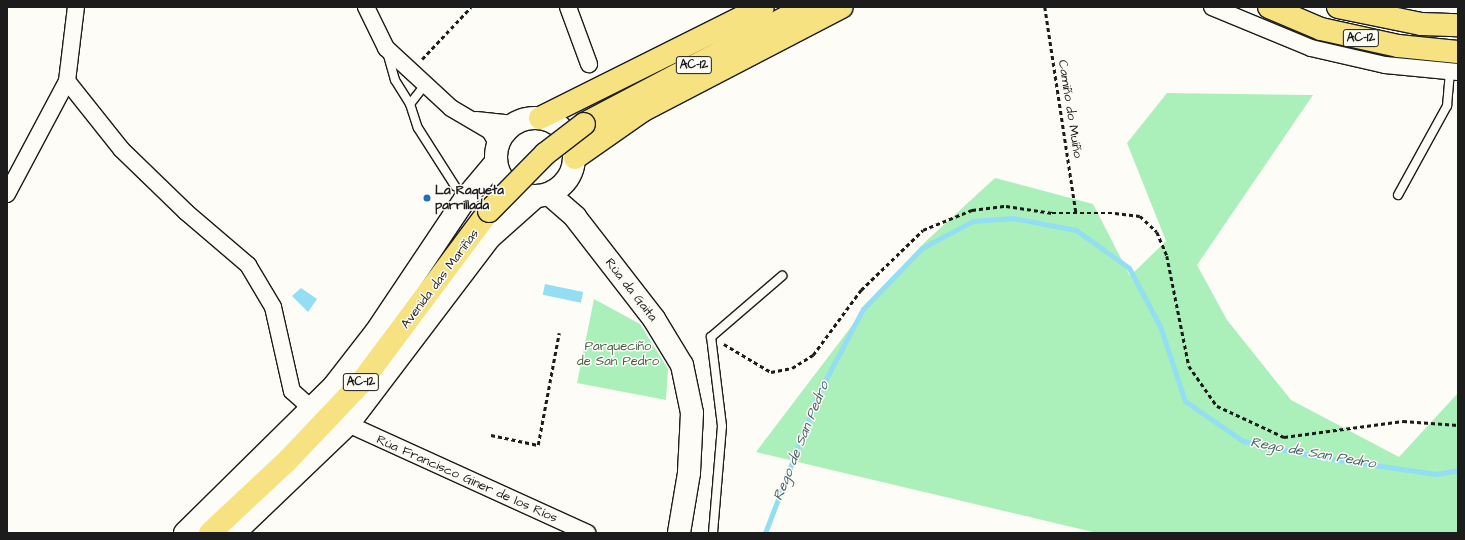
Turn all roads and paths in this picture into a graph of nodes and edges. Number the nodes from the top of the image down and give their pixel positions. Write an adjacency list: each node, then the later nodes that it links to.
1 (76, 7): 18 (street)
2 (366, 7): 13 (street)
3 (472, 7): 16 (path)
4 (568, 7): 15 (street)
5 (763, 7): 21 (highway)
6 (806, 7): 40 (highway, Avenida das Mariñas / AC-12, bridge)
7 (842, 7): 25 (highway)
8 (1045, 7): 30 (path, Camiño do Muíño)
9 (1212, 7): 17 (street)
10 (1269, 7): 14 (highway, AC-12)
11 (1338, 7): 12 (highway, AC-12)
12 (1458, 25)
13 (386, 48): 16 (street); 20 (lane)
14 (1458, 52)
15 (590, 64)
16 (410, 72): 19 (street)
17 (1454, 72): 29 (lane)
18 (67, 82): 27 (street); 35 (street)
19 (424, 86): 20 (lane); 22 (street)
20 (410, 104): 26 (lane)
21 (540, 118): 23 (main road); 25 (main road)
22 (473, 119): 23 (street); 24 (street)
23 (514, 124): 24 (main road)
24 (497, 154): 28 (main road); 35 (main road)
25 (572, 168): 28 (main road); 31 (main road, Rúa da Gaita)
26 (455, 186)
27 (7, 194)
28 (542, 195): 31 (main road, Rúa da Gaita); 36 (main road)
29 (1398, 195)
30 (1076, 213): 34 (path); 37 (path)
31 (575, 218): 43 (main road, Rúa da Gaita)
32 (782, 276): 34 (lane)
33 (560, 333): 38 (path)
34 (711, 337): 44 (lane)
35 (312, 408): 39 (main road)
36 (348, 424): 41 (main road); 42 (street, Rúa Francisco Giner de los Ríos)
37 (1458, 425)
38 (491, 436)
39 (185, 533)
40 (210, 533)
41 (234, 533)
42 (587, 533)
43 (679, 533)
44 (713, 533)

